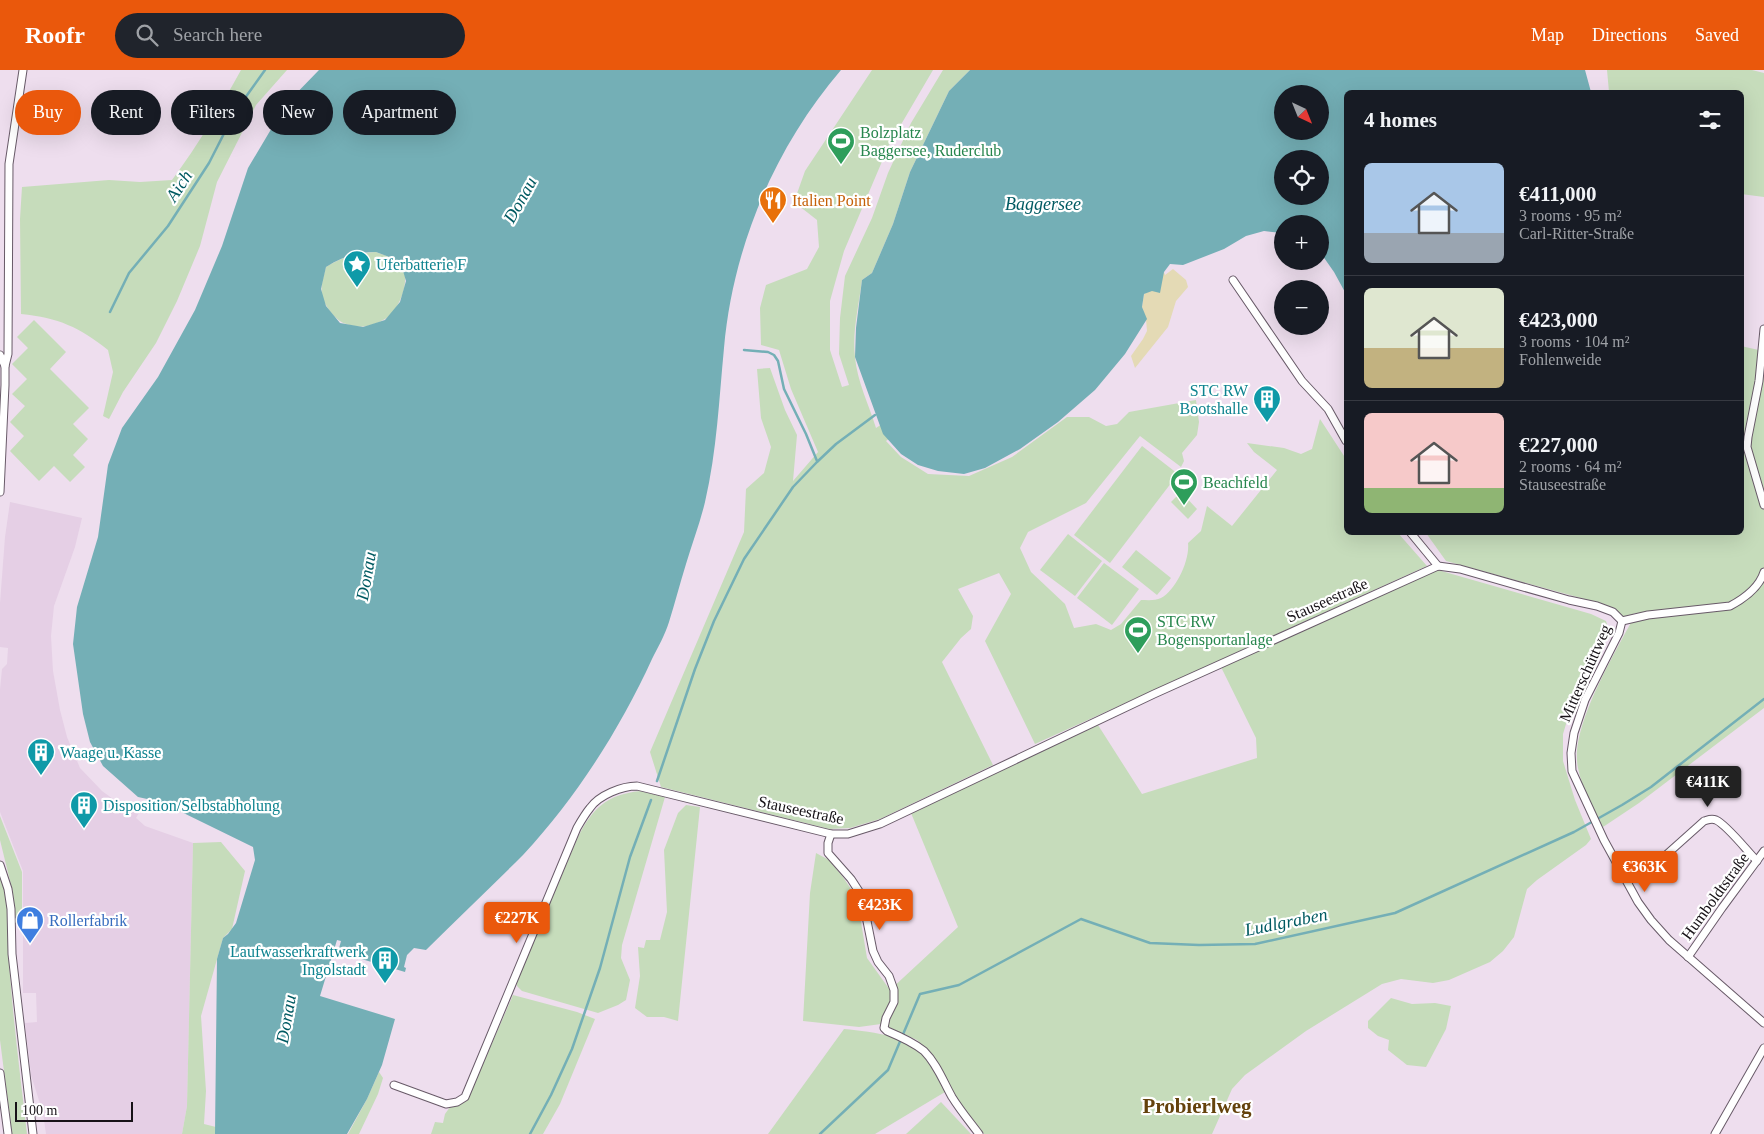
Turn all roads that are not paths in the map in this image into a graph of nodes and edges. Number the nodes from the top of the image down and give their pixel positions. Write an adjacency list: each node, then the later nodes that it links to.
1 (23, 70): 5 (street)
2 (1233, 280): 6 (street)
3 (1764, 329): 8 (street)
4 (0, 355): 5 (street)
5 (5, 366): 7 (street)
6 (1344, 438)
7 (0, 492)
8 (1764, 505)
9 (1412, 535): 10 (street)
10 (1438, 566): 12 (street, Mitterschüttweg); 13 (street, Stauseestraße)
11 (1764, 572): 12 (street)
12 (1622, 621): 18 (street, Mitterschüttweg)
13 (831, 834): 22 (street, Stauseestraße); 25 (street)
14 (1764, 851): 15 (street, Humboldtstraße)
15 (1757, 861): 16 (street); 18 (street, Humboldtstraße)
16 (1657, 864)
17 (0, 865): 24 (street)
18 (1688, 957): 19 (street, Mitterschüttweg)
19 (1764, 1023)
20 (1764, 1048): 26 (street)
21 (0, 1073): 23 (street)
22 (394, 1085)
23 (8, 1134)
24 (33, 1134)
25 (979, 1134)
26 (1715, 1134)

